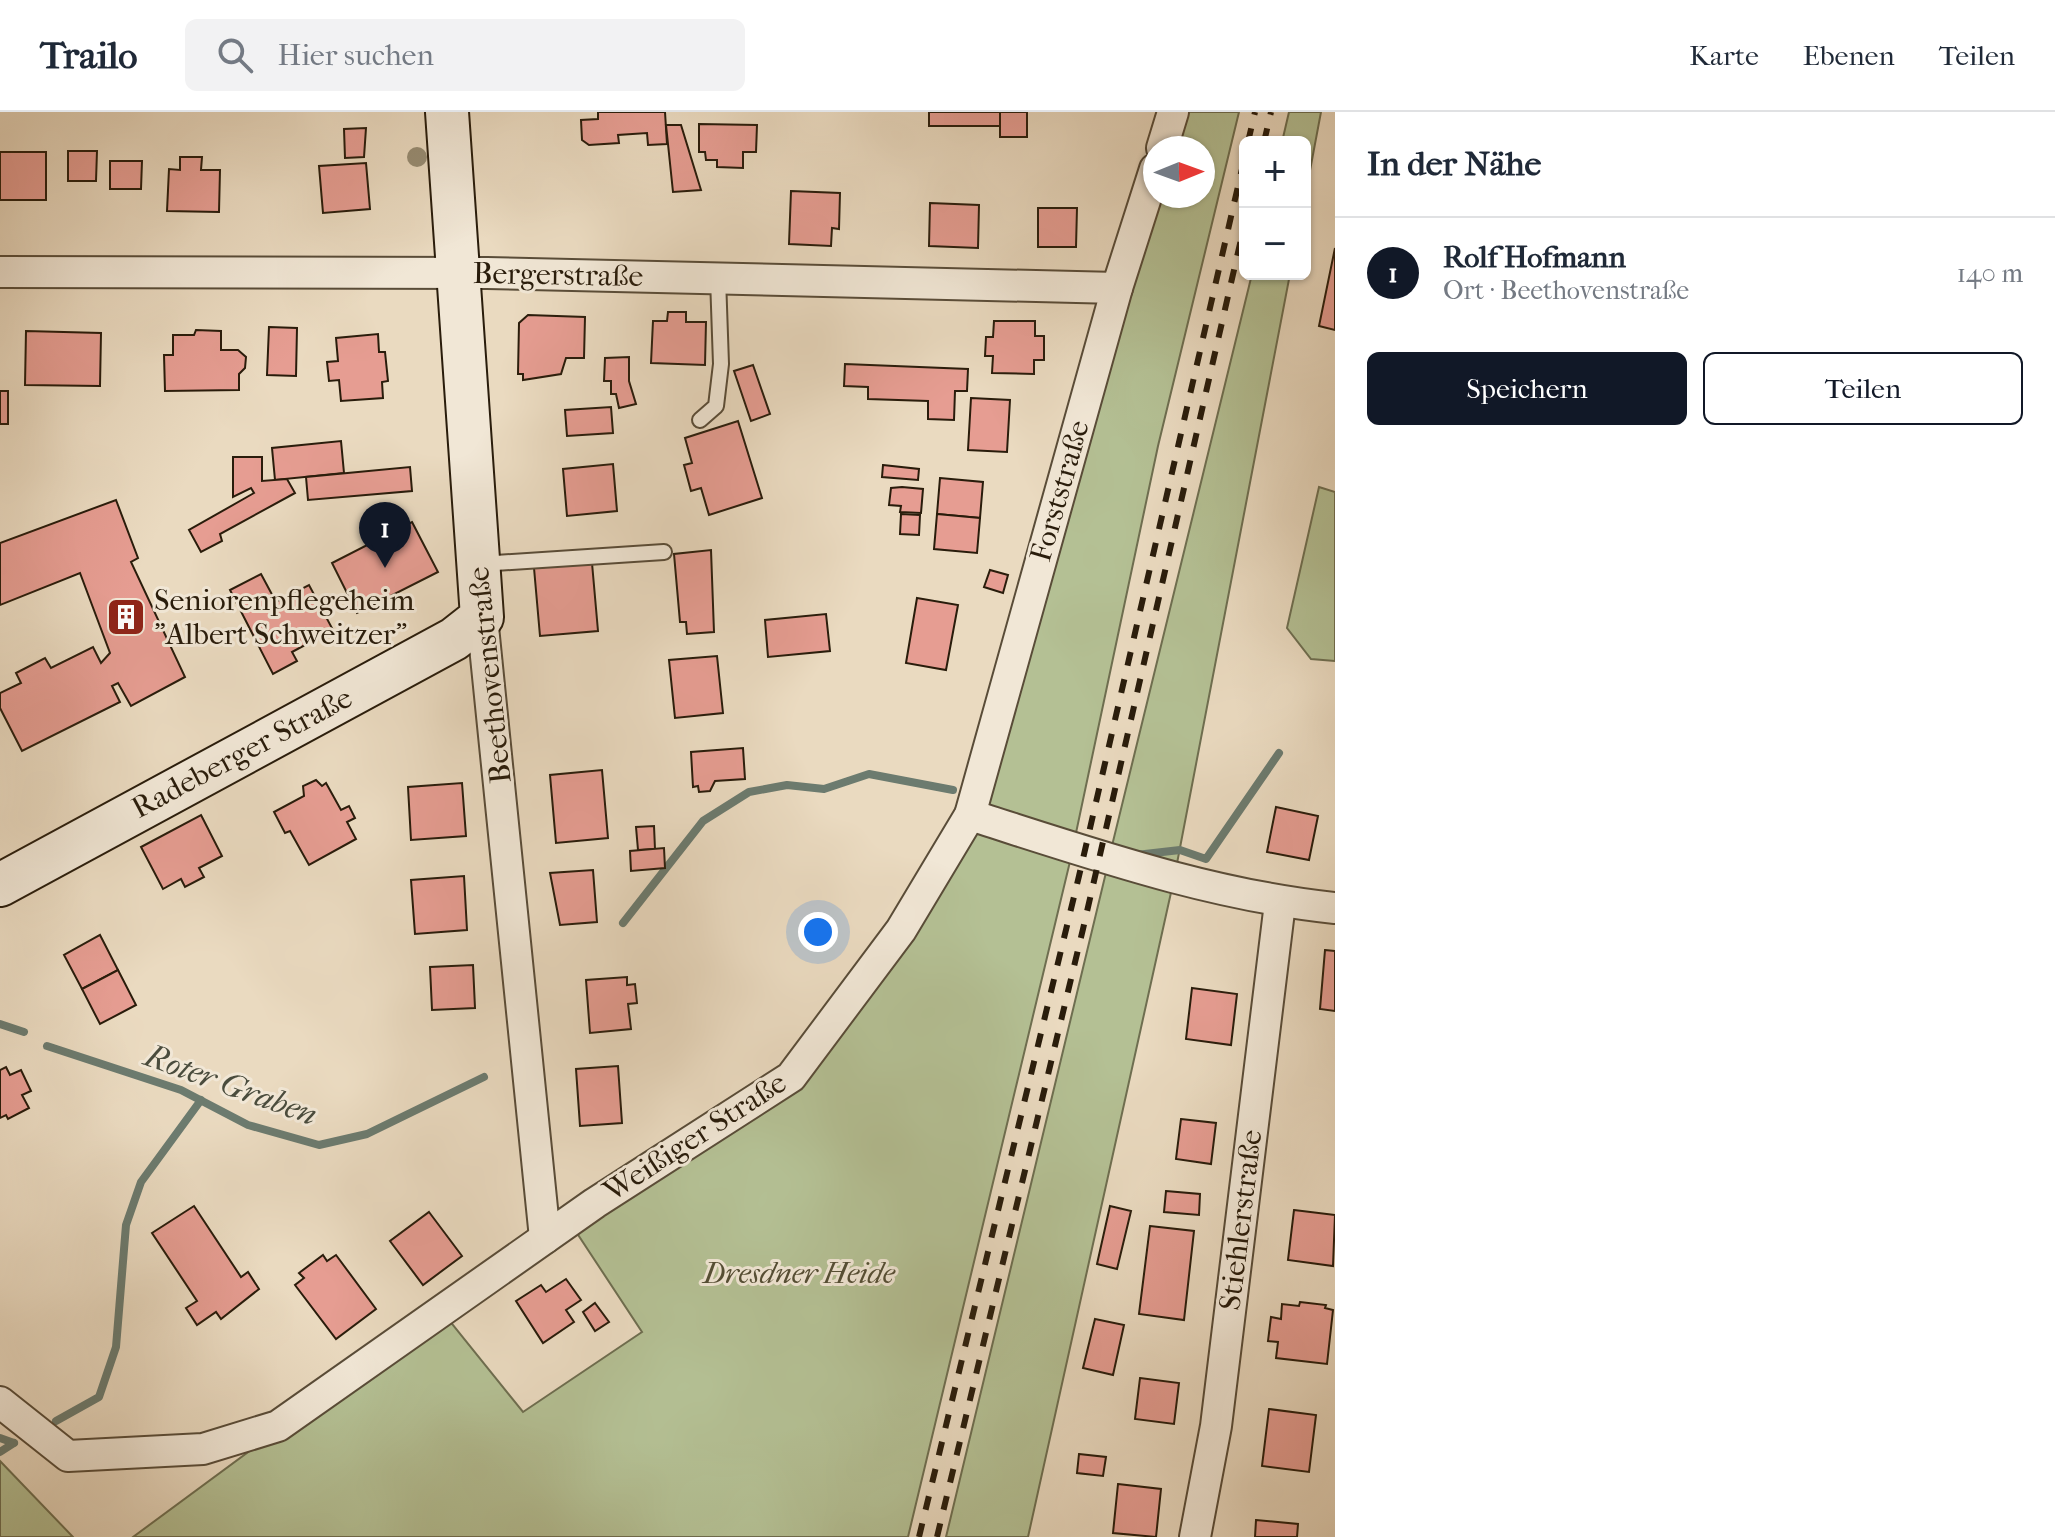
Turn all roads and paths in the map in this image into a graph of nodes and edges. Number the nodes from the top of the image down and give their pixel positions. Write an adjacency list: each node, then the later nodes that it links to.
1 (447, 112): 6 (street, Beethovenstraße)
2 (1173, 112): 3 (street)
3 (1166, 136)
4 (1143, 207): 8 (street, Forststraße)
5 (0, 272): 6 (street, Bergerstraße)
6 (461, 273): 7 (street, Bergerstraße); 11 (street, Beethovenstraße)
7 (718, 278): 8 (street, Bergerstraße); 9 (lane)
8 (1117, 288): 13 (street, Forststraße)
9 (700, 420)
10 (664, 552): 11 (lane)
11 (479, 565): 12 (street, Beethovenstraße)
12 (482, 617): 14 (street, Radeberger Straße); 17 (street, Beethovenstraße)
13 (970, 815): 15 (street); 17 (street, Weißiger Straße)
14 (0, 885)
15 (1280, 903): 16 (street); 19 (street, Stiehlerstraße)
16 (1335, 908)
17 (545, 1238): 18 (street, Weißiger Straße)
18 (0, 1402)
19 (1195, 1537)

